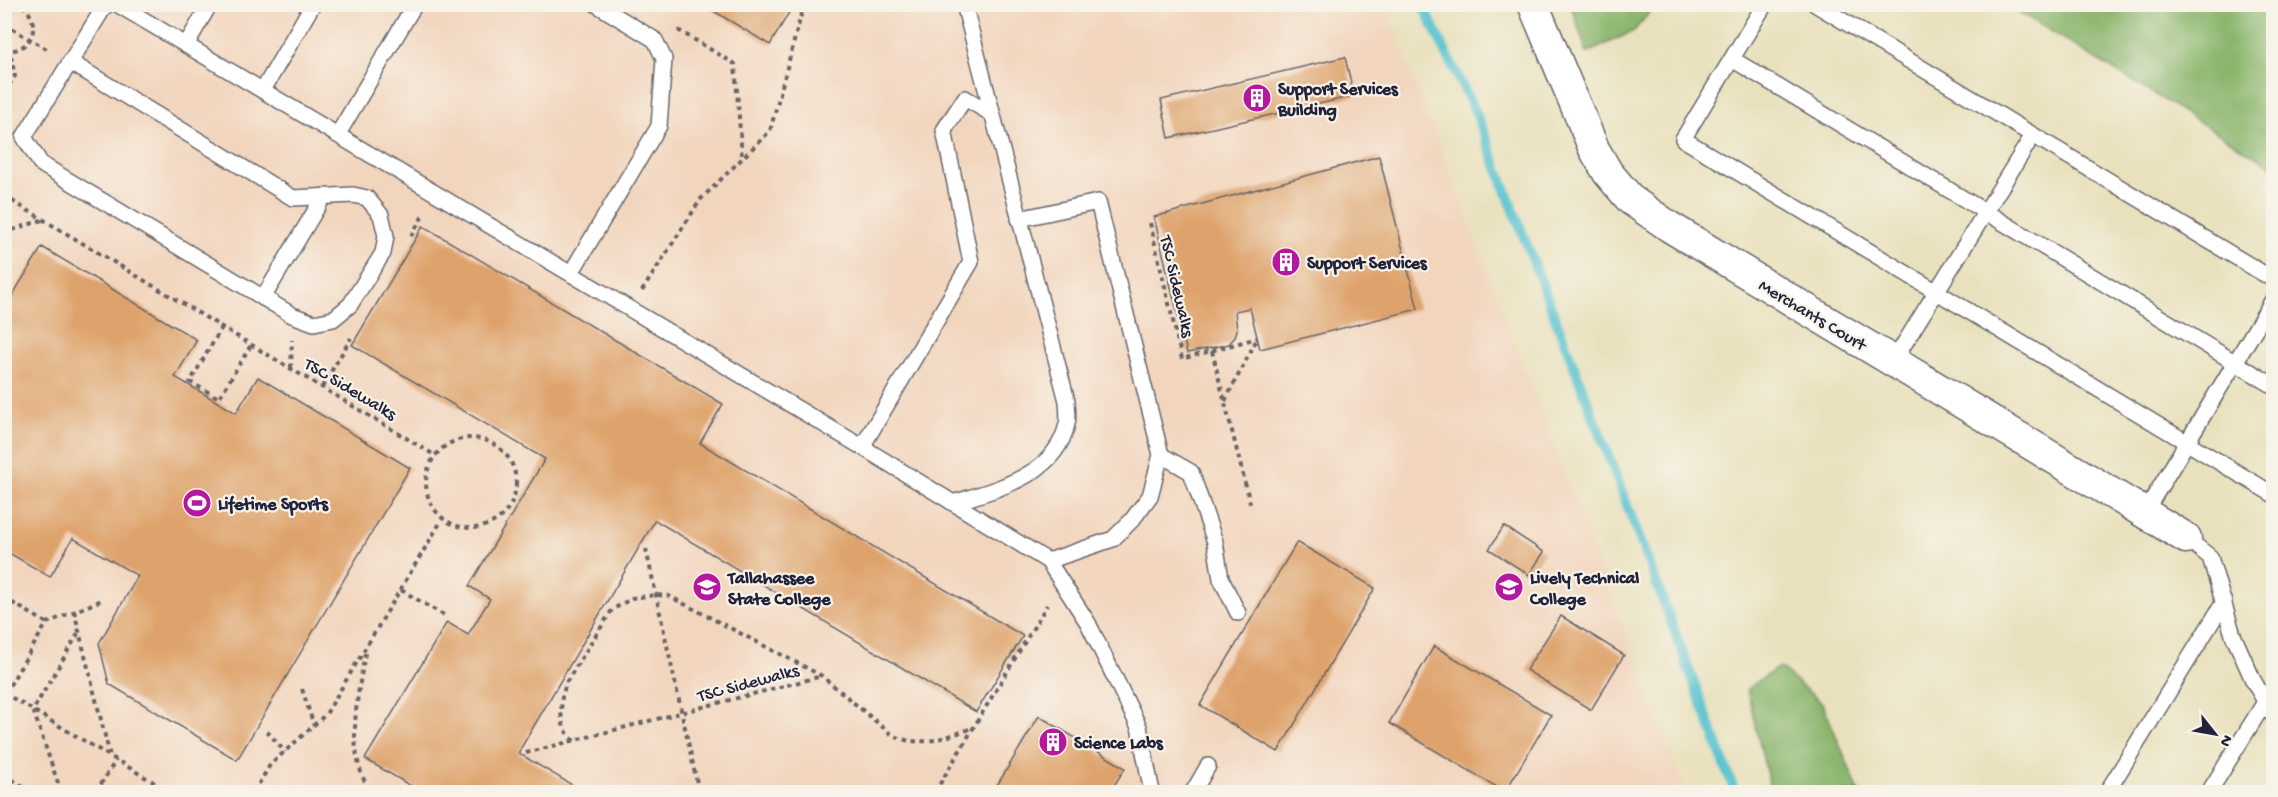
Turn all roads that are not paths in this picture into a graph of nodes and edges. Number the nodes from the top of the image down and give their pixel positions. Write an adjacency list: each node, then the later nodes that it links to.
1 (106, 4): 13 (lane)
2 (117, 4): 11 (lane)
3 (210, 4): 11 (lane)
4 (313, 4): 14 (lane)
5 (416, 4): 16 (lane)
6 (596, 4): 21 (lane)
7 (964, 4): 15 (lane)
8 (1533, 4): 26 (street, Merchants Court)
9 (1765, 4): 12 (lane)
10 (1815, 4): 17 (lane)
11 (186, 45): 14 (lane)
12 (1732, 59): 19 (lane); 23 (lane)
13 (70, 62): 18 (lane); 24 (lane)
14 (263, 90): 16 (lane)
15 (992, 114): 20 (lane); 30 (lane)
16 (338, 134): 21 (lane)
17 (2033, 135): 19 (lane); 22 (lane)
18 (324, 196): 24 (lane); 24 (lane)
19 (1985, 212): 23 (lane); 27 (lane)
20 (1019, 219): 31 (lane); 33 (lane)
21 (571, 273): 30 (lane)
22 (2274, 280)
23 (1937, 291): 26 (lane); 29 (lane)
24 (264, 298)
25 (2274, 298): 27 (lane)
26 (1893, 362): 34 (street, Merchants Court)
27 (2235, 363): 28 (lane); 29 (lane)
28 (2274, 386)
29 (2187, 442): 32 (lane); 34 (lane)
30 (862, 447): 33 (lane)
31 (1161, 455): 36 (lane); 38 (lane)
32 (2274, 495)
33 (953, 502): 36 (lane)
34 (2145, 512): 35 (street, Merchants Court)
35 (2187, 537): 37 (lane)
36 (1048, 561): 42 (lane)
37 (2224, 602): 39 (lane); 44 (lane)
38 (1238, 613)
39 (2265, 702): 40 (lane); 45 (lane)
40 (2274, 717)
41 (1208, 766): 43 (lane)
42 (1152, 792)
43 (1193, 792)
44 (2107, 792)
45 (2209, 792)

